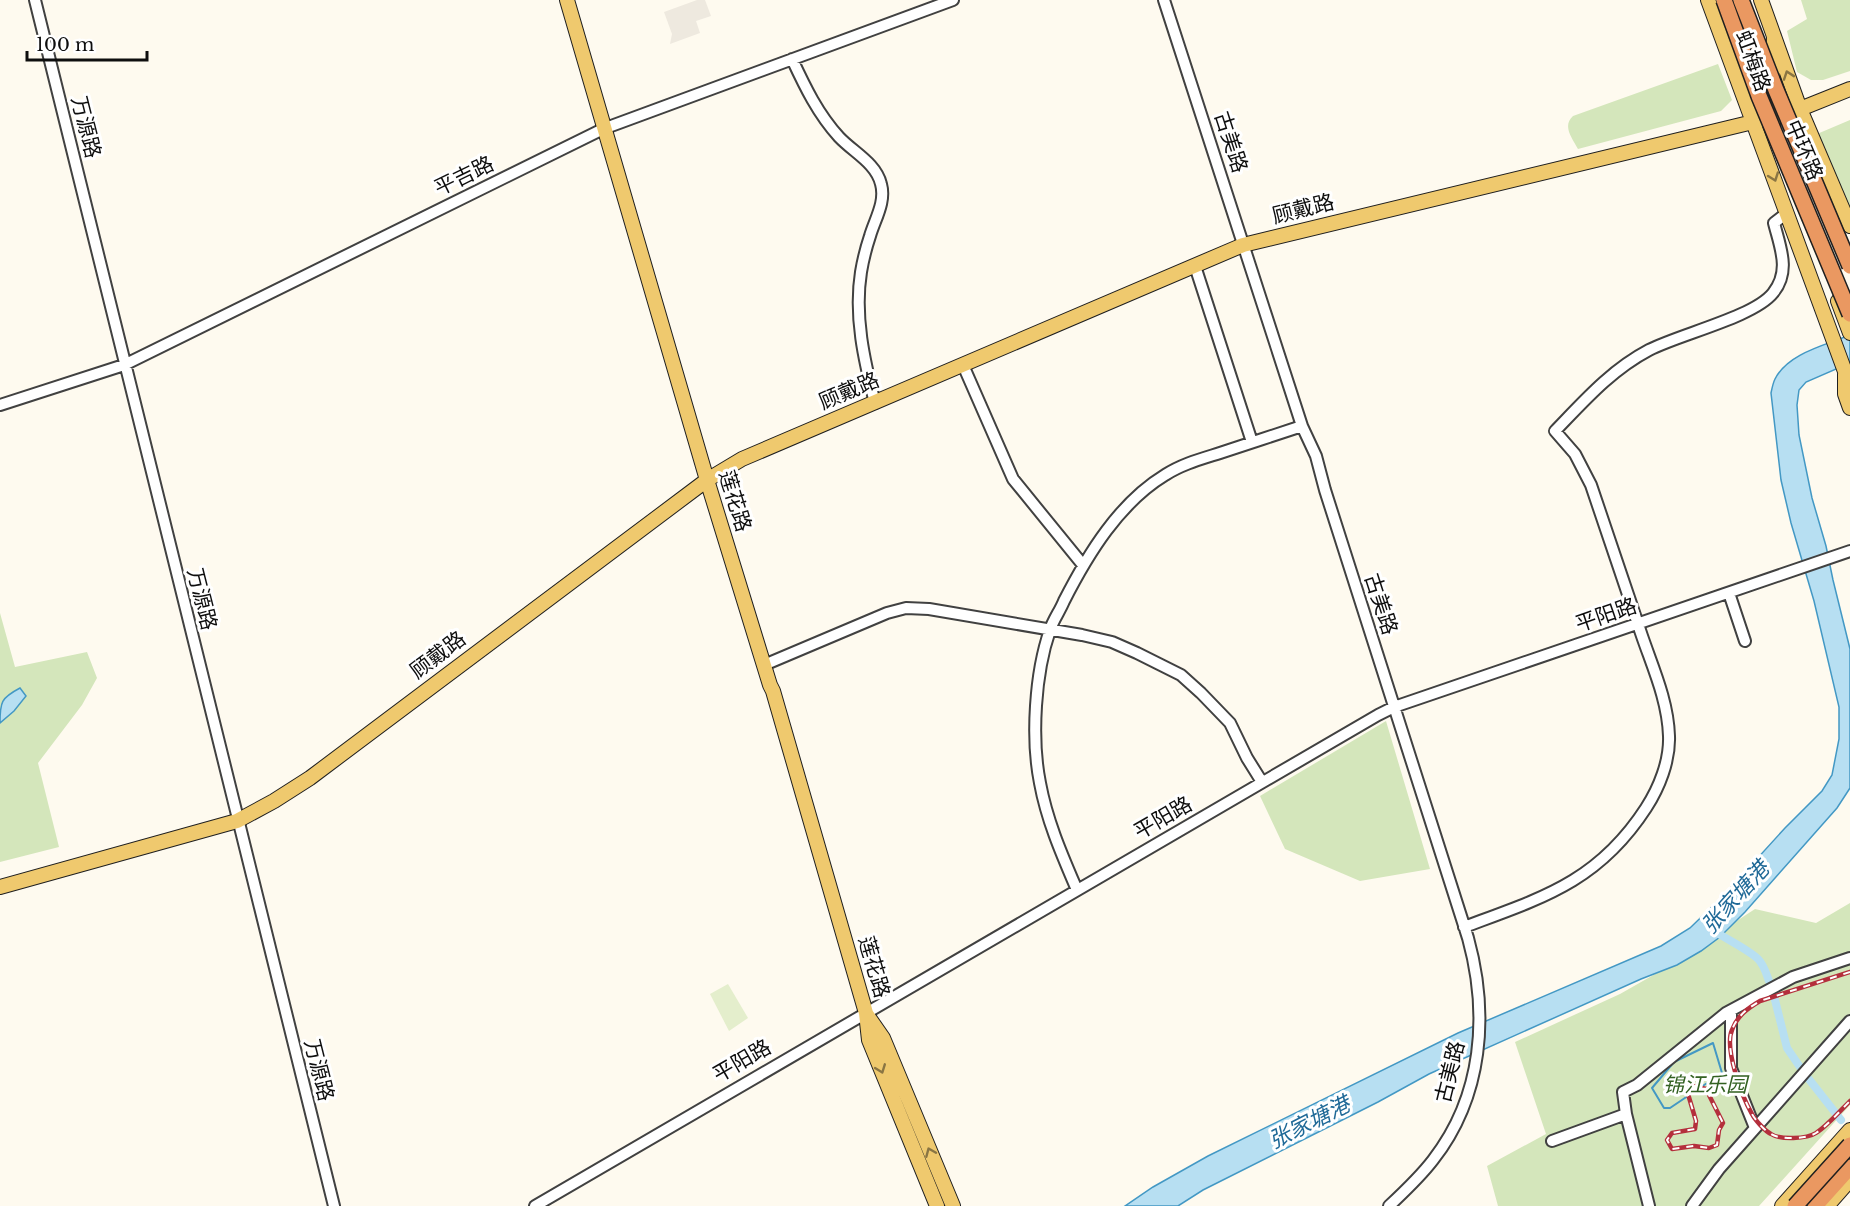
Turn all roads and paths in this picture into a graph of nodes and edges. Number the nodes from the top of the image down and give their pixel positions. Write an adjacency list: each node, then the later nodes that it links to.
1 (35, 0): 25 (street, 万源路)
2 (567, 0): 17 (main road, 莲花路)
3 (953, 0): 11 (street, 平吉路)
4 (1164, 0): 20 (street, 古美路)
5 (1708, 0): 16 (main road, 虹梅路)
6 (1724, 0): 24 (highway, 中环路, bridge)
7 (1735, 0): 10 (main road)
8 (1741, 0): 13 (highway, 中环路, bridge)
9 (1761, 0): 10 (main road, 虹梅路)
10 (1774, 36): 14 (main road, 虹梅路, one-way to 10); 15 (main road, 虹梅路)
11 (792, 59): 17 (street, 平吉路); 28 (street)
12 (1850, 89): 14 (main road, 顾戴路)
13 (1776, 90): 21 (highway, bridge); 23 (highway, 中环路, bridge)
14 (1800, 109): 15 (main road, 顾戴路); 19 (main road, 虹梅路)
15 (1771, 117): 16 (main road, 顾戴路); 24 (main road, 虹梅路)
16 (1753, 122): 18 (main road, 虹梅路, one-way to 18); 20 (main road, 顾戴路)
17 (603, 129): 25 (street, 平吉路); 33 (main road, 莲花路)
18 (1787, 213): 27 (main road, 虹梅路); 37 (street)
19 (1850, 226)
20 (1244, 245): 22 (main road, 顾戴路); 31 (street, 古美路)
21 (1850, 249)
22 (1196, 266): 26 (main road, 顾戴路); 32 (street)
23 (1850, 266)
24 (1849, 324)
25 (124, 365): 29 (street, 平吉路); 43 (street, 万源路)
26 (963, 365): 28 (main road, 顾戴路); 35 (street)
27 (1848, 378): 30 (main road, 虹梅路)
28 (875, 403): 33 (main road, 顾戴路)
29 (0, 405)
30 (1850, 408)
31 (1302, 426): 32 (street); 41 (street, 古美路)
32 (1252, 442): 35 (street)
33 (707, 480): 40 (main road, 莲花路); 43 (main road, 顾戴路)
34 (1845, 553): 36 (street, 平阳路)
35 (1083, 565): 38 (street)
36 (1729, 593): 37 (street, 平阳路); 39 (street)
37 (1638, 624): 41 (street, 平阳路); 46 (street)
38 (1050, 629): 40 (street); 42 (street); 45 (street)
39 (1745, 641)
40 (764, 665): 49 (main road, 莲花路)
41 (1394, 707): 42 (street, 平阳路); 46 (street, 古美路)
42 (1262, 782): 45 (street, 平阳路)
43 (237, 821): 44 (main road, 顾戴路); 60 (street, 万源路)
44 (0, 887)
45 (1077, 890): 49 (street, 平阳路)
46 (1464, 927): 64 (street, 古美路)
47 (1850, 958): 48 (street)
48 (1731, 1011): 51 (street); 52 (street)
49 (866, 1013): 61 (street, 平阳路); 62 (main road, 莲花路, one-way to 62); 63 (main road, 莲花路, one-way to 49)
50 (1850, 1021): 52 (street)
51 (1626, 1114): 54 (street); 65 (street)
52 (1755, 1128): 66 (street)
53 (1850, 1130): 57 (main road)
54 (1552, 1141)
55 (1850, 1145): 68 (highway, bridge)
56 (1850, 1154): 57 (main road)
57 (1822, 1161): 67 (main road)
58 (1850, 1167): 69 (highway)
59 (1850, 1180): 70 (main road)
60 (334, 1206)
61 (535, 1206)
62 (937, 1206)
63 (953, 1206)
64 (1389, 1206)
65 (1649, 1206)
66 (1692, 1206)
67 (1782, 1206)
68 (1795, 1206)
69 (1815, 1206)
70 (1827, 1206)

